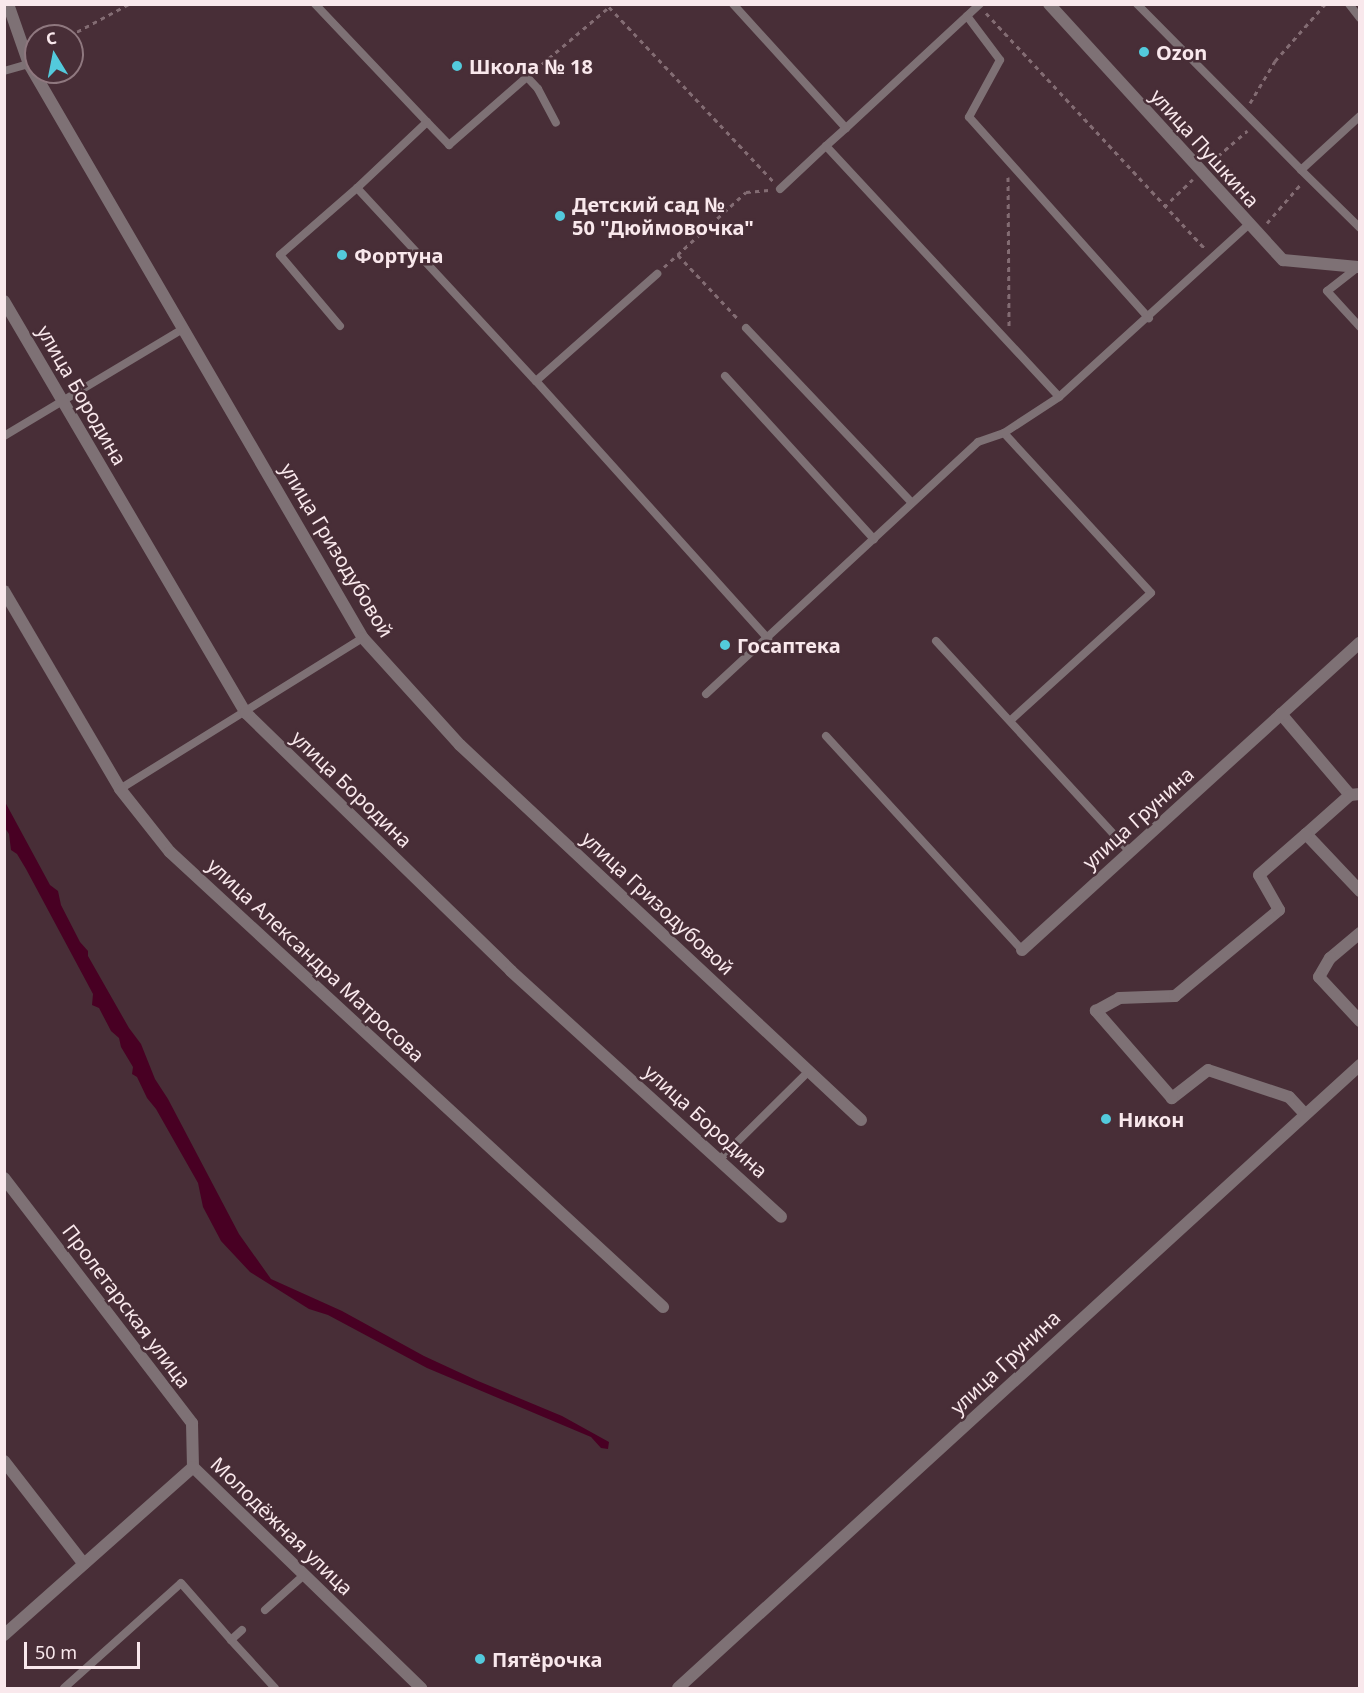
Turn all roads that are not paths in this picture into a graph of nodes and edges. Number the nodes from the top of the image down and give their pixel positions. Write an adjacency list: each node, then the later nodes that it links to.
1 (8, 4): 10 (street, улица Гризодубовой)
2 (315, 4): 15 (lane)
3 (733, 4): 17 (lane)
4 (1049, 4): 22 (street, улица Пушкина)
5 (1137, 4): 19 (lane)
6 (1349, 4): 9 (lane)
7 (979, 5): 8 (lane)
8 (967, 16): 17 (lane); 27 (lane)
9 (1359, 18)
10 (24, 50)
11 (24, 65): 12 (lane)
12 (4, 71)
13 (41, 84): 31 (street, улица Гризодубовой)
14 (1359, 116): 19 (lane)
15 (427, 122): 16 (lane); 20 (lane)
16 (556, 123)
17 (846, 128): 18 (lane)
18 (826, 146): 21 (lane); 34 (lane)
19 (1304, 173): 23 (lane)
20 (357, 188): 28 (lane); 33 (lane)
21 (780, 189)
22 (1248, 225): 24 (street, улица Пушкина); 27 (lane)
23 (1359, 228)
24 (1359, 267): 29 (lane)
25 (657, 274): 33 (lane)
26 (4, 301): 35 (street, улица Бородина)
27 (1149, 318): 34 (lane)
28 (340, 326)
29 (1359, 327)
30 (746, 328): 38 (lane)
31 (183, 329): 35 (lane); 41 (street, улица Гризодубовой)
32 (725, 376): 39 (lane)
33 (536, 381): 42 (lane)
34 (1059, 397): 36 (lane)
35 (63, 402): 37 (lane); 46 (street, улица Бородина)
36 (1004, 433): 38 (lane); 48 (lane)
37 (4, 436)
38 (912, 503): 39 (lane)
39 (874, 539): 42 (lane)
40 (4, 591): 50 (street, улица Александра Матросова)
41 (363, 638): 46 (lane); 59 (street, улица Гризодубовой)
42 (768, 639): 45 (lane)
43 (936, 641): 48 (lane)
44 (1359, 642): 47 (street, улица Грунина)
45 (706, 694)
46 (246, 712): 50 (lane); 62 (street, улица Бородина)
47 (1281, 714): 51 (street); 53 (street, улица Грунина)
48 (1010, 721): 53 (lane)
49 (826, 736): 56 (lane)
50 (120, 789): 65 (street, улица Александра Матросова)
51 (1354, 794): 52 (street)
52 (1306, 834): 54 (street); 60 (street)
53 (1130, 852): 56 (street, улица Грунина)
54 (1359, 891)
55 (1359, 933): 57 (street)
56 (1022, 950)
57 (1359, 1021)
58 (1359, 1065): 60 (street, улица Грунина)
59 (809, 1071): 61 (street, улица Гризодубовой); 62 (lane)
60 (1304, 1113): 77 (street, улица Грунина)
61 (861, 1120)
62 (720, 1159): 64 (street, улица Бородина)
63 (4, 1178): 67 (street, Пролетарская улица)
64 (782, 1217)
65 (663, 1307)
66 (4, 1461): 68 (street)
67 (193, 1467): 68 (street, Молодёжная улица); 69 (street, Молодёжная улица)
68 (84, 1564): 72 (street, Молодёжная улица)
69 (304, 1575): 70 (lane); 76 (street, Молодёжная улица)
70 (265, 1610)
71 (242, 1630): 73 (lane)
72 (4, 1635)
73 (231, 1640): 74 (lane); 75 (lane)
74 (64, 1689)
75 (275, 1689)
76 (421, 1689)
77 (678, 1689)

